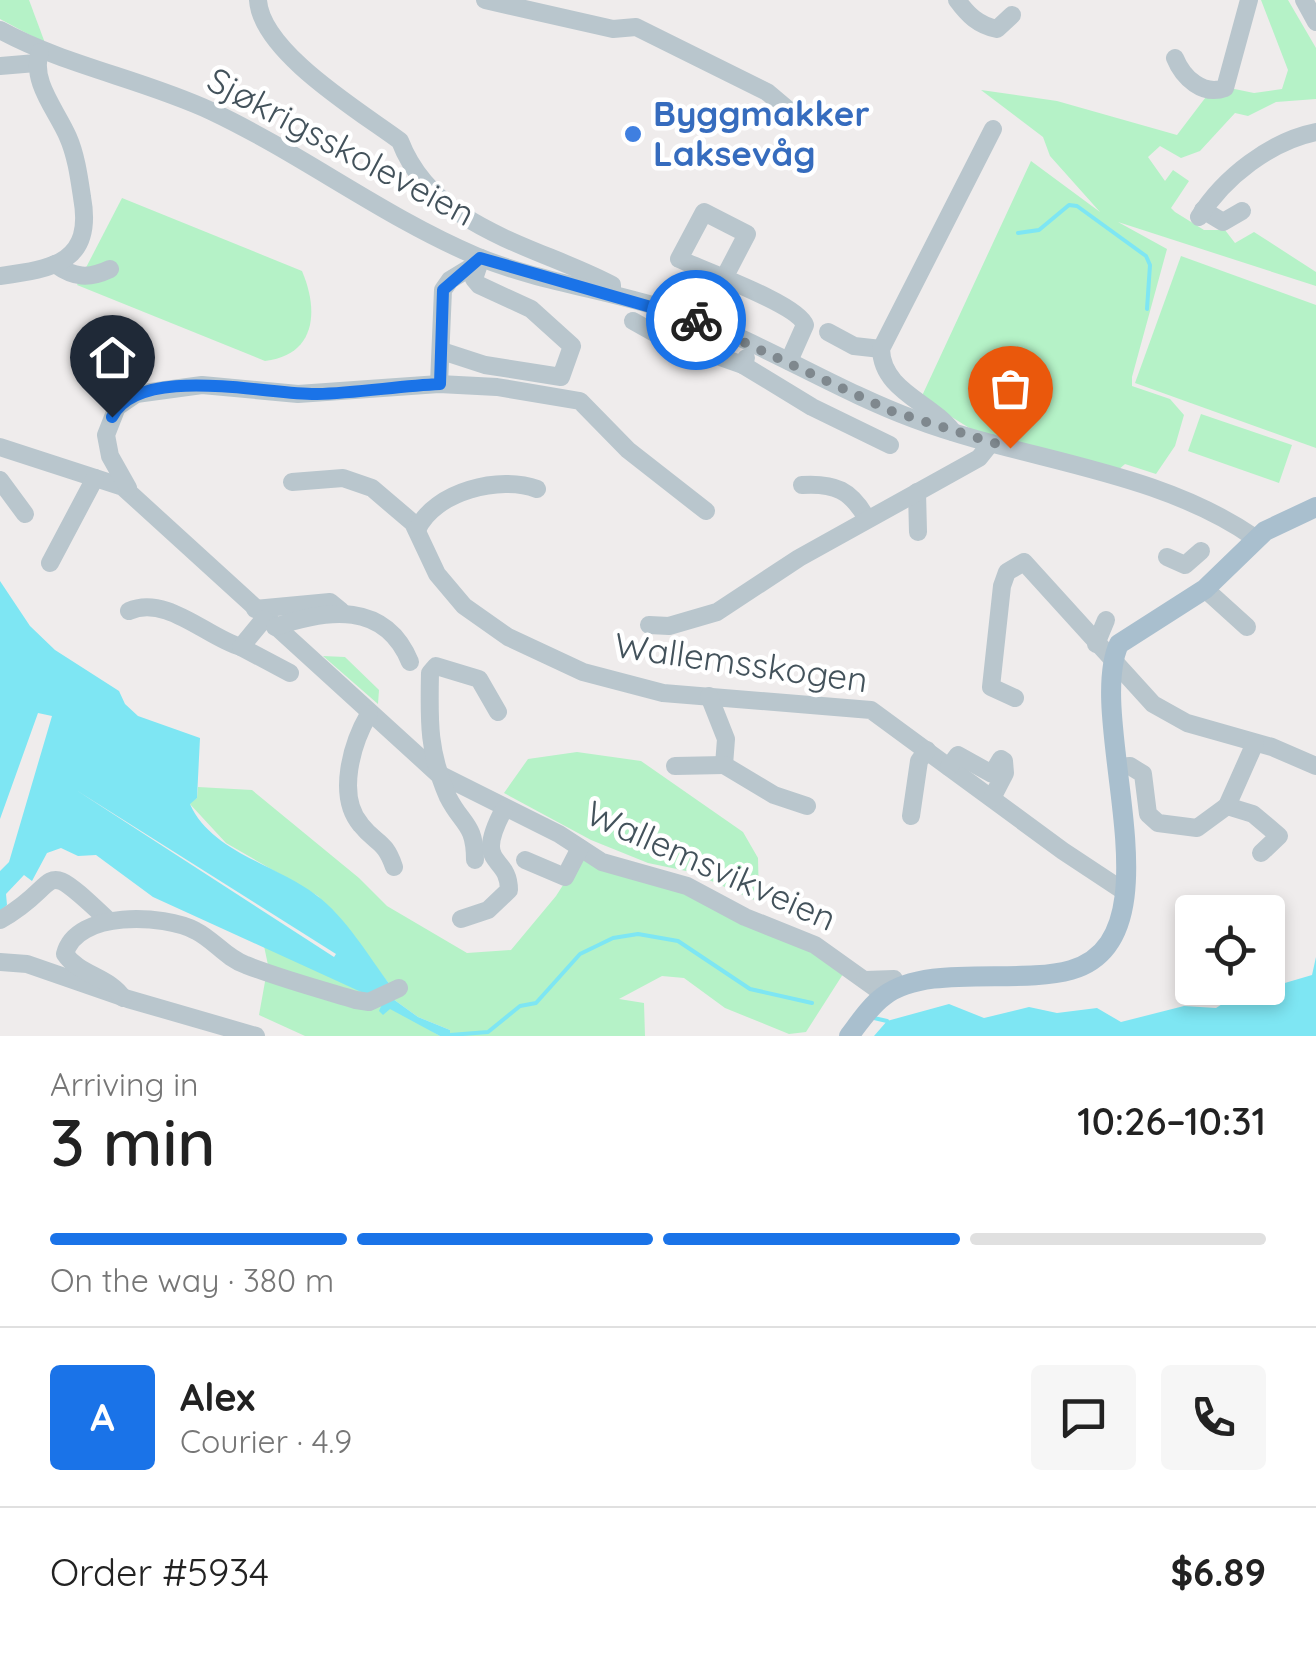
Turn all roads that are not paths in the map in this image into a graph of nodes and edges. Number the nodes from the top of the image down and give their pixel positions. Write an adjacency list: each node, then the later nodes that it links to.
1 (258, 0): 21 (street, Sjøkrigsskoleveien)
2 (484, 0): 12 (street)
3 (957, 0): 6 (street)
4 (1250, 0): 10 (street)
5 (1304, 0): 7 (street)
6 (1012, 15)
7 (1316, 22)
8 (0, 30): 9 (street, Sjøkrigsskoleveien)
9 (38, 58): 11 (street, Sjøkrigsskoleveien); 16 (street, Sjøkrigsskoleveien); 17 (street)
10 (1175, 58)
11 (0, 66)
12 (798, 120)
13 (994, 129): 25 (street)
14 (1316, 132): 15 (street)
15 (1242, 211)
16 (479, 260): 21 (street, Sjøkrigsskoleveien); 26 (street); 26 (street)
17 (55, 264): 18 (street); 19 (street)
18 (110, 269)
19 (0, 276)
20 (723, 280): 27 (street)
21 (612, 294): 24 (street, Sjøkrigsskoleveien)
22 (633, 321): 28 (street)
23 (828, 332): 25 (street)
24 (750, 343): 27 (street, Sjøkrigsskoleveien); 28 (street)
25 (881, 348): 30 (street, Sjøkrigsskoleveien)
26 (442, 352): 29 (street)
27 (788, 361): 30 (street, Sjøkrigsskoleveien)
28 (744, 365): 32 (street)
29 (440, 384): 40 (street); 42 (street)
30 (954, 432): 31 (street, Sjøkrigsskoleveien)
31 (991, 442): 39 (street); 47 (street, Sjøkrigsskoleveien)
32 (890, 445)
33 (0, 447): 34 (street, Wallemsvikveien)
34 (96, 478): 40 (street, Wallemsvikveien); 50 (street)
35 (0, 480): 43 (street)
36 (292, 482): 45 (street, Wallemsskogen)
37 (802, 486): 44 (street)
38 (538, 489): 45 (street)
39 (917, 492): 44 (street); 46 (street)
40 (134, 496): 54 (street, Wallemsvikveien)
41 (1316, 507): 47 (main road)
42 (706, 511)
43 (24, 514)
44 (872, 517): 56 (street)
45 (417, 530): 64 (street, Wallemsskogen)
46 (918, 532)
47 (1255, 538): 51 (main road)
48 (1201, 551): 49 (street)
49 (1167, 556)
50 (50, 563)
51 (1205, 590): 57 (street); 60 (main road)
52 (129, 610): 59 (street)
53 (341, 611): 54 (street); 54 (street); 62 (street)
54 (265, 618): 59 (street); 67 (street, Wallemsvikveien)
55 (1106, 620): 60 (street)
56 (650, 624)
57 (1247, 627)
58 (998, 640): 60 (street); 61 (street); 65 (street)
59 (240, 647): 63 (street)
60 (1105, 650): 68 (street); 74 (main road)
61 (1016, 651)
62 (410, 662)
63 (290, 672)
64 (708, 696): 69 (street, Wallemsskogen); 70 (street)
65 (1015, 698)
66 (498, 712): 75 (street, Wallemsvikveien)
67 (369, 714): 75 (street, Wallemsvikveien); 85 (street)
68 (1255, 743): 73 (street); 78 (street)
69 (927, 750): 72 (street, Wallemsskogen); 80 (street)
70 (724, 764): 71 (street); 77 (street)
71 (675, 766)
72 (949, 766): 76 (street, Wallemsskogen); 76 (street)
73 (1316, 766)
74 (1120, 767): 78 (street); 86 (main road)
75 (442, 776): 79 (street, Wallemsvikveien); 83 (street, Wallemsvikveien)
76 (992, 798): 86 (street, Wallemsskogen)
77 (807, 806)
78 (1227, 806): 82 (street)
79 (504, 809): 81 (street, Wallemsvikveien); 87 (street)
80 (911, 816)
81 (580, 848): 84 (street); 91 (street, Wallemsvikveien)
82 (1261, 853)
83 (475, 860)
84 (525, 860)
85 (394, 867)
86 (1122, 890): 91 (main road)
87 (461, 918)
88 (0, 920): 89 (street)
89 (109, 921): 92 (street); 93 (street)
90 (0, 962): 93 (street)
91 (889, 986): 95 (main road)
92 (399, 988)
93 (122, 998): 94 (street)
94 (256, 1036)
95 (849, 1036)

